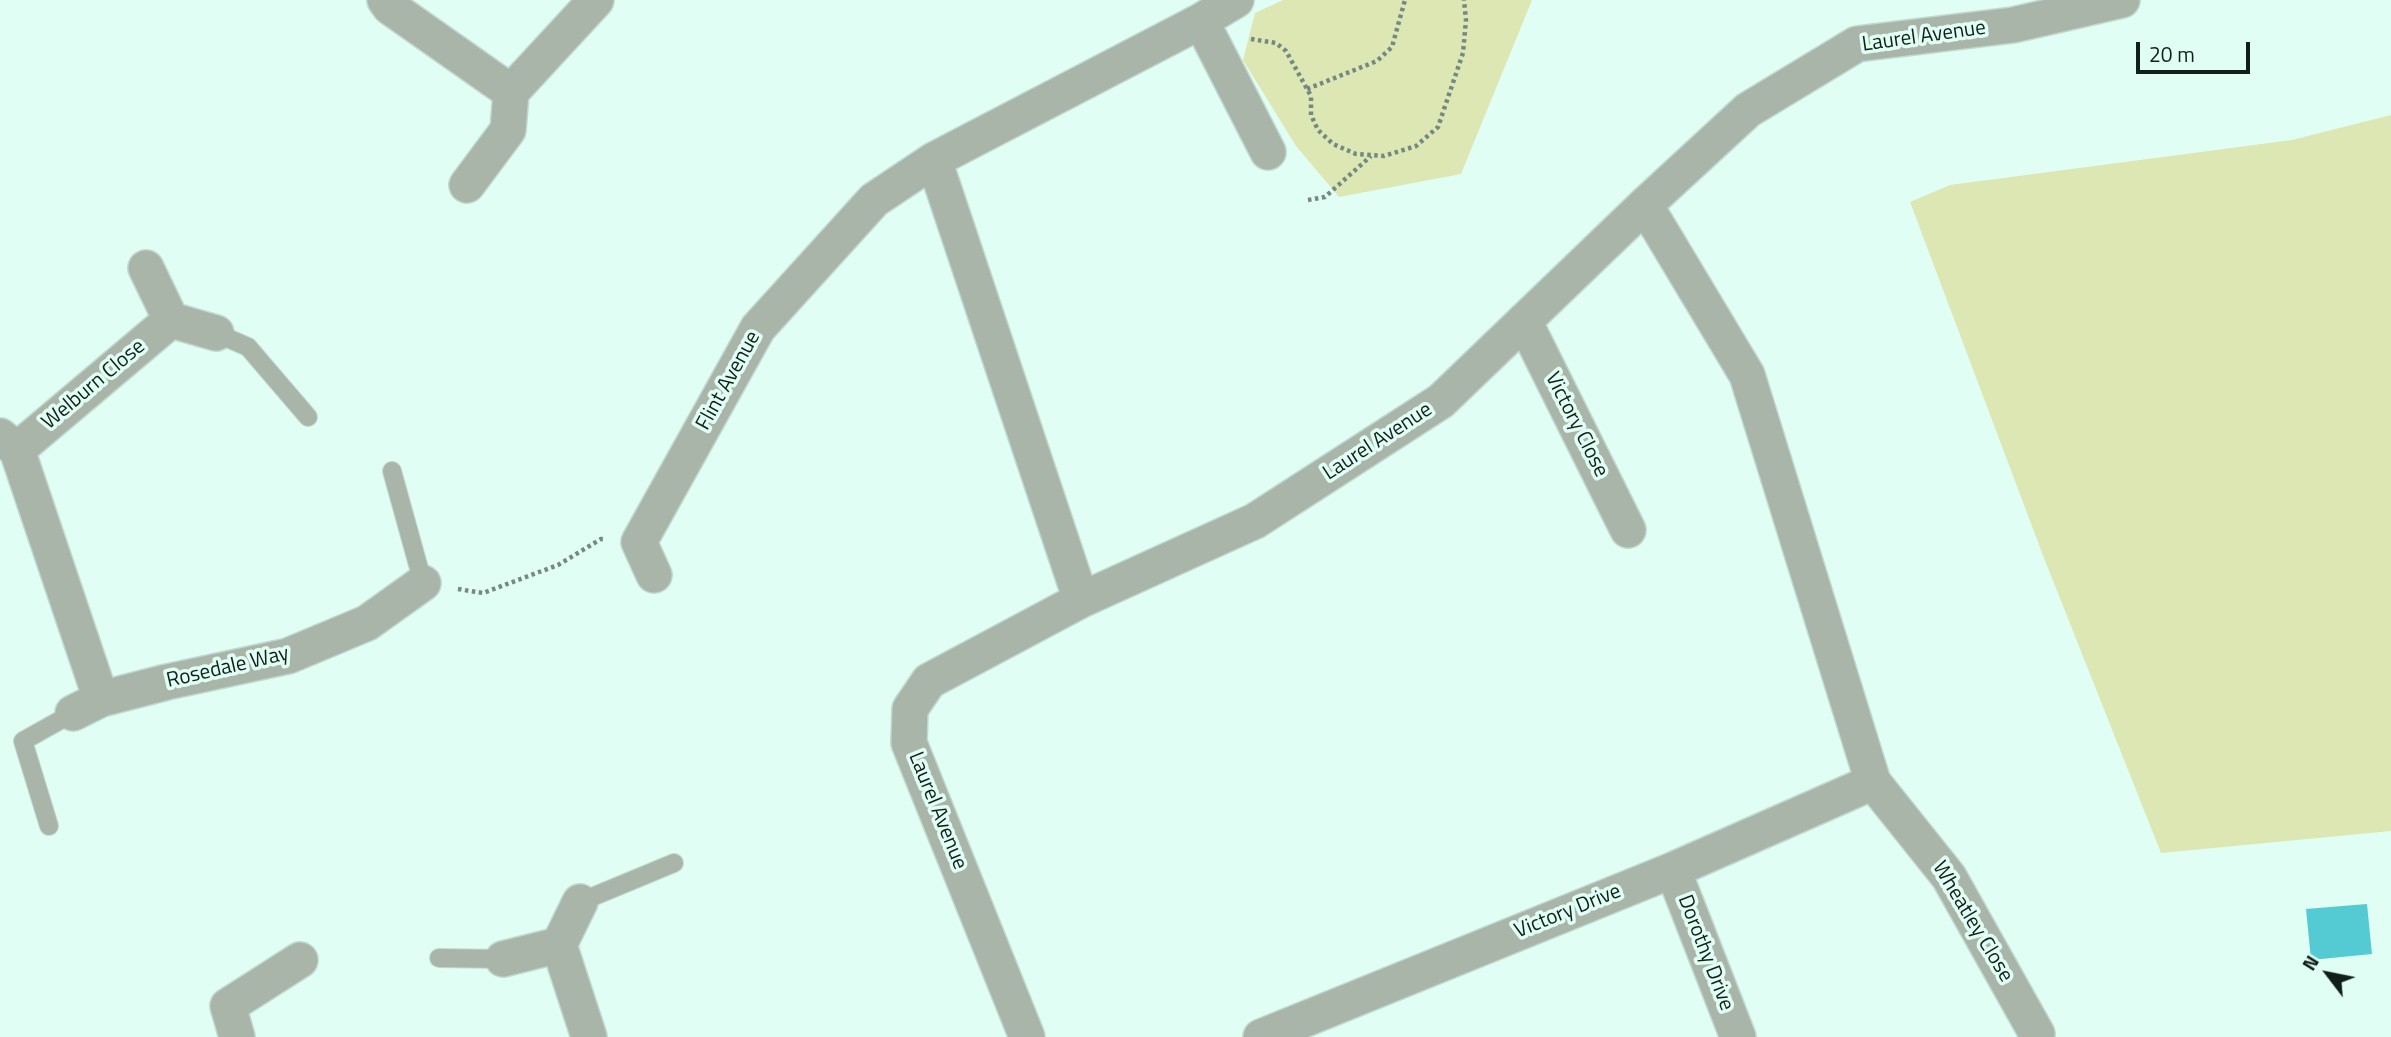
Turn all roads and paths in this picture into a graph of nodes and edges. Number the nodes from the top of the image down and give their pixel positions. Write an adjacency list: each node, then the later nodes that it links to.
1 (384, 0): 10 (street)
2 (596, 0): 10 (street)
3 (1236, 0): 8 (street, Flint Avenue)
4 (1405, 0): 9 (path)
5 (1464, 0): 12 (path)
6 (2122, 0): 7 (street, Laurel Avenue)
7 (2010, 12): 16 (street, Laurel Avenue)
8 (1203, 26): 9 (path); 11 (street); 13 (street, Flint Avenue)
9 (1307, 89): 12 (path)
10 (511, 92): 14 (street)
11 (1268, 152)
12 (1371, 156): 15 (path)
13 (934, 160): 25 (street, Flint Avenue); 28 (street)
14 (467, 186)
15 (1308, 200)
16 (1645, 205): 19 (street, Laurel Avenue); 30 (street)
17 (146, 268): 18 (street)
18 (171, 320): 20 (street); 22 (street, Welburn Close)
19 (1524, 321): 24 (street, Victory Close); 28 (street, Laurel Avenue)
20 (216, 333): 21 (lane)
21 (308, 417)
22 (9, 443): 29 (street)
23 (392, 471): 27 (lane)
24 (1628, 530)
25 (639, 542): 26 (street); 27 (path)
26 (654, 575)
27 (423, 583): 29 (street, Rosedale Way)
28 (1082, 600): 42 (street, Laurel Avenue)
29 (87, 706): 31 (lane)
30 (1872, 782): 33 (street, Victory Drive); 39 (street, Wheatley Close)
31 (49, 826)
32 (674, 863): 34 (lane)
33 (1673, 870): 43 (street, Victory Drive); 44 (street, Dorothy Drive)
34 (580, 902): 35 (street)
35 (559, 945): 37 (street); 41 (street)
36 (439, 958): 37 (lane)
37 (503, 959)
38 (300, 960): 40 (street)
39 (2037, 1034)
40 (237, 1037)
41 (589, 1037)
42 (1027, 1037)
43 (1261, 1037)
44 (1738, 1037)

